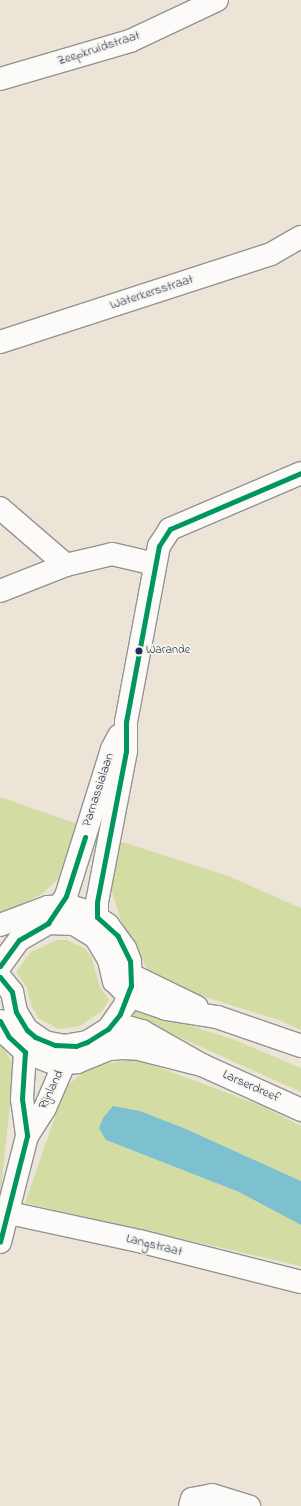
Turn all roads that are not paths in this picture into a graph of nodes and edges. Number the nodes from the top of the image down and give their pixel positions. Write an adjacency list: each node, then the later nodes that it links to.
1 (217, 0): 2 (street, Zeepkruidstraat)
2 (0, 79)
3 (301, 237): 4 (street, Waterkersstraat)
4 (0, 342)
5 (301, 474): 7 (street, Parnassialaan)
6 (0, 508): 8 (street)
7 (155, 564): 8 (street); 10 (street, Parnassialaan)
8 (66, 565): 9 (street)
9 (0, 591)
10 (126, 722): 11 (street, Parnassialaan); 12 (street, Parnassialaan)
11 (60, 905): 12 (street); 13 (street, Parnassialaan); 14 (street)
12 (97, 917): 17 (street)
13 (48, 923): 14 (street); 17 (street)
14 (8, 932): 15 (street)
15 (0, 966)
16 (0, 977): 20 (street)
17 (130, 985): 19 (street); 21 (street)
18 (0, 1021): 22 (street)
19 (108, 1028): 20 (street); 24 (street, Larserdreef)
20 (76, 1046): 23 (street, Rijnland)
21 (301, 1046)
22 (25, 1052): 23 (street); 26 (street, Rijnland)
23 (64, 1064): 24 (street, Larserdreef); 26 (street, Rijnland)
24 (202, 1065): 25 (street, Larserdreef)
25 (301, 1110)
26 (27, 1136): 27 (street, Rijnland)
27 (3, 1211): 28 (street, Rijnland); 29 (street, Langstraat)
28 (0, 1242)
29 (301, 1282)
30 (190, 1506): 31 (street)
31 (249, 1506)

